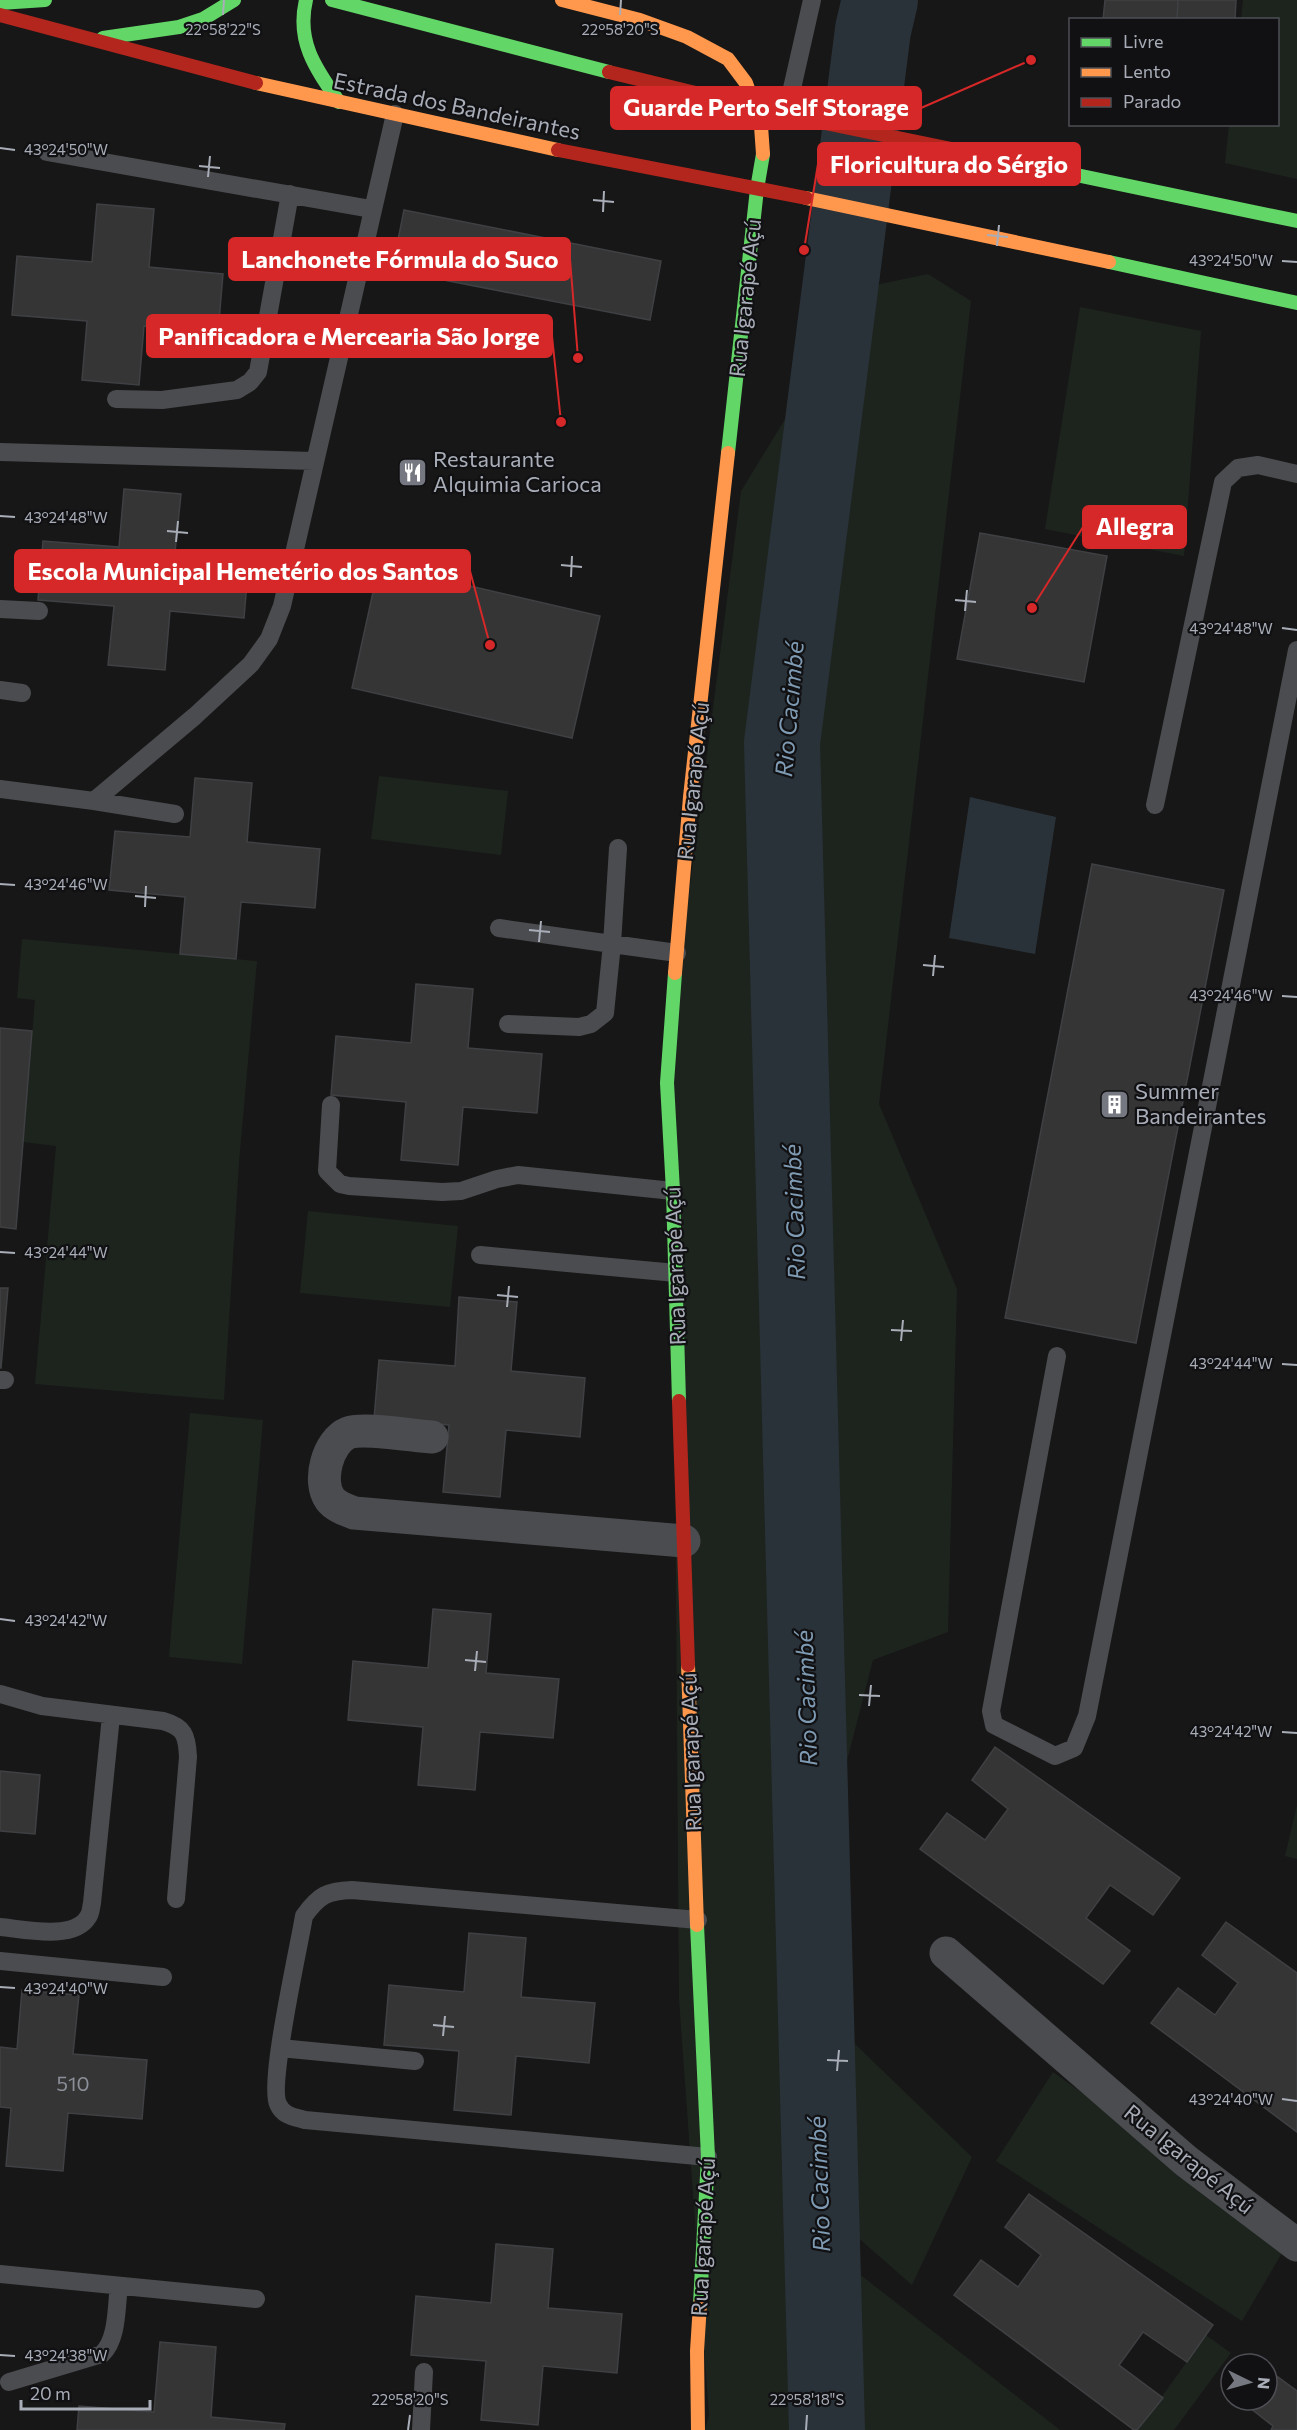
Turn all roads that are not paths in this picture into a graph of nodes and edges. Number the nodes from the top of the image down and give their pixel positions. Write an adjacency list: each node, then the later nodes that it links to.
1 (45, 0): 7 (main road)
2 (234, 0): 9 (main road)
3 (306, 0): 10 (main road)
4 (332, 0): 11 (main road)
5 (562, 0): 11 (main road, Rua Igarapé Açú)
6 (812, 0): 13 (lane)
7 (0, 3)
8 (0, 15): 9 (main road, Estrada dos Bandeirantes)
9 (87, 40): 10 (main road, Estrada dos Bandeirantes)
10 (339, 102): 12 (main road, Estrada dos Bandeirantes)
11 (754, 108): 13 (main road); 15 (main road, Rua Igarapé Açú)
12 (395, 114): 15 (main road, Estrada dos Bandeirantes); 17 (lane)
13 (786, 115): 18 (main road)
14 (47, 152): 16 (lane)
15 (757, 189): 19 (main road, Estrada dos Bandeirantes); 36 (main road, Rua Igarapé Açú)
16 (290, 194): 17 (lane); 20 (lane)
17 (371, 209): 22 (lane)
18 (1297, 221)
19 (1297, 303)
20 (116, 399)
21 (0, 452): 22 (lane)
22 (314, 461): 30 (lane)
23 (1297, 474): 31 (lane)
24 (0, 609): 25 (lane)
25 (39, 611)
26 (1297, 650): 42 (lane)
27 (0, 690): 28 (lane)
28 (22, 693)
29 (0, 789): 30 (lane)
30 (94, 801): 32 (lane)
31 (1155, 805)
32 (175, 814)
33 (618, 848): 35 (lane)
34 (499, 928): 35 (lane)
35 (612, 944): 36 (lane); 37 (lane)
36 (676, 953): 39 (main road, Rua Igarapé Açú)
37 (508, 1024)
38 (331, 1105): 39 (lane)
39 (673, 1191): 41 (main road, Rua Igarapé Açú)
40 (480, 1255): 41 (lane)
41 (676, 1273): 44 (main road, Rua Igarapé Açú)
42 (1057, 1356)
43 (432, 1437): 44 (street)
44 (684, 1541): 48 (main road, Rua Igarapé Açú)
45 (0, 1694): 46 (lane)
46 (111, 1716): 47 (lane); 49 (lane)
47 (176, 1899)
48 (698, 1920): 53 (lane); 55 (main road, Rua Igarapé Açú)
49 (0, 1927)
50 (946, 1953): 56 (street, Rua Igarapé Açú)
51 (0, 1961): 52 (lane)
52 (163, 1977)
53 (280, 2048): 54 (lane); 55 (lane)
54 (415, 2061)
55 (708, 2157): 63 (main road, Rua Igarapé Açú)
56 (1297, 2245)
57 (0, 2274): 58 (lane)
58 (119, 2286): 59 (lane); 61 (lane)
59 (256, 2299)
60 (424, 2372): 62 (lane)
61 (9, 2382)
62 (421, 2430)
63 (699, 2430)

